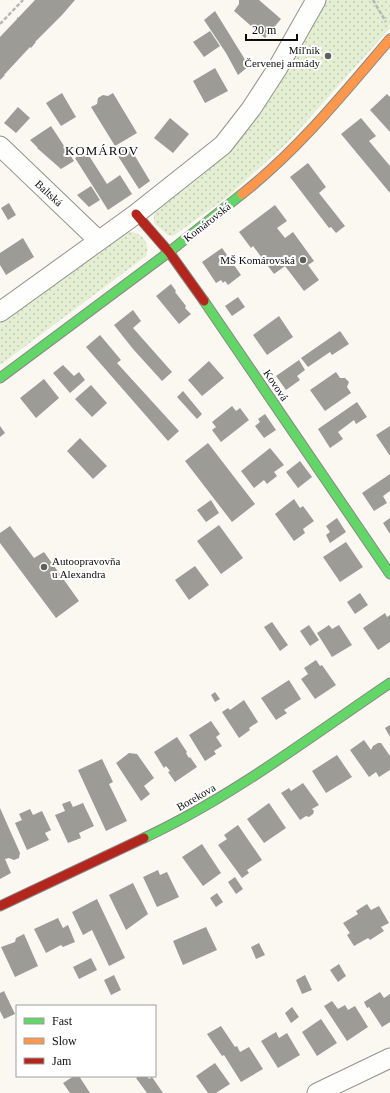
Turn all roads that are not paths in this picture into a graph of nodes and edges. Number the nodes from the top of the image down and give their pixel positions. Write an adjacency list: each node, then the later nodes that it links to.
1 (316, 0): 4 (street)
2 (390, 39): 6 (street, Komárovská)
3 (0, 146): 5 (street, Baltská)
4 (136, 214): 5 (street); 6 (street, Kovová)
5 (98, 240): 7 (street)
6 (169, 252): 8 (street, Komárovská); 9 (street, Kovová)
7 (0, 312)
8 (0, 378)
9 (390, 574)
10 (390, 683): 11 (street, Borekova)
11 (0, 906)
12 (390, 1058): 13 (street)
13 (317, 1093)

